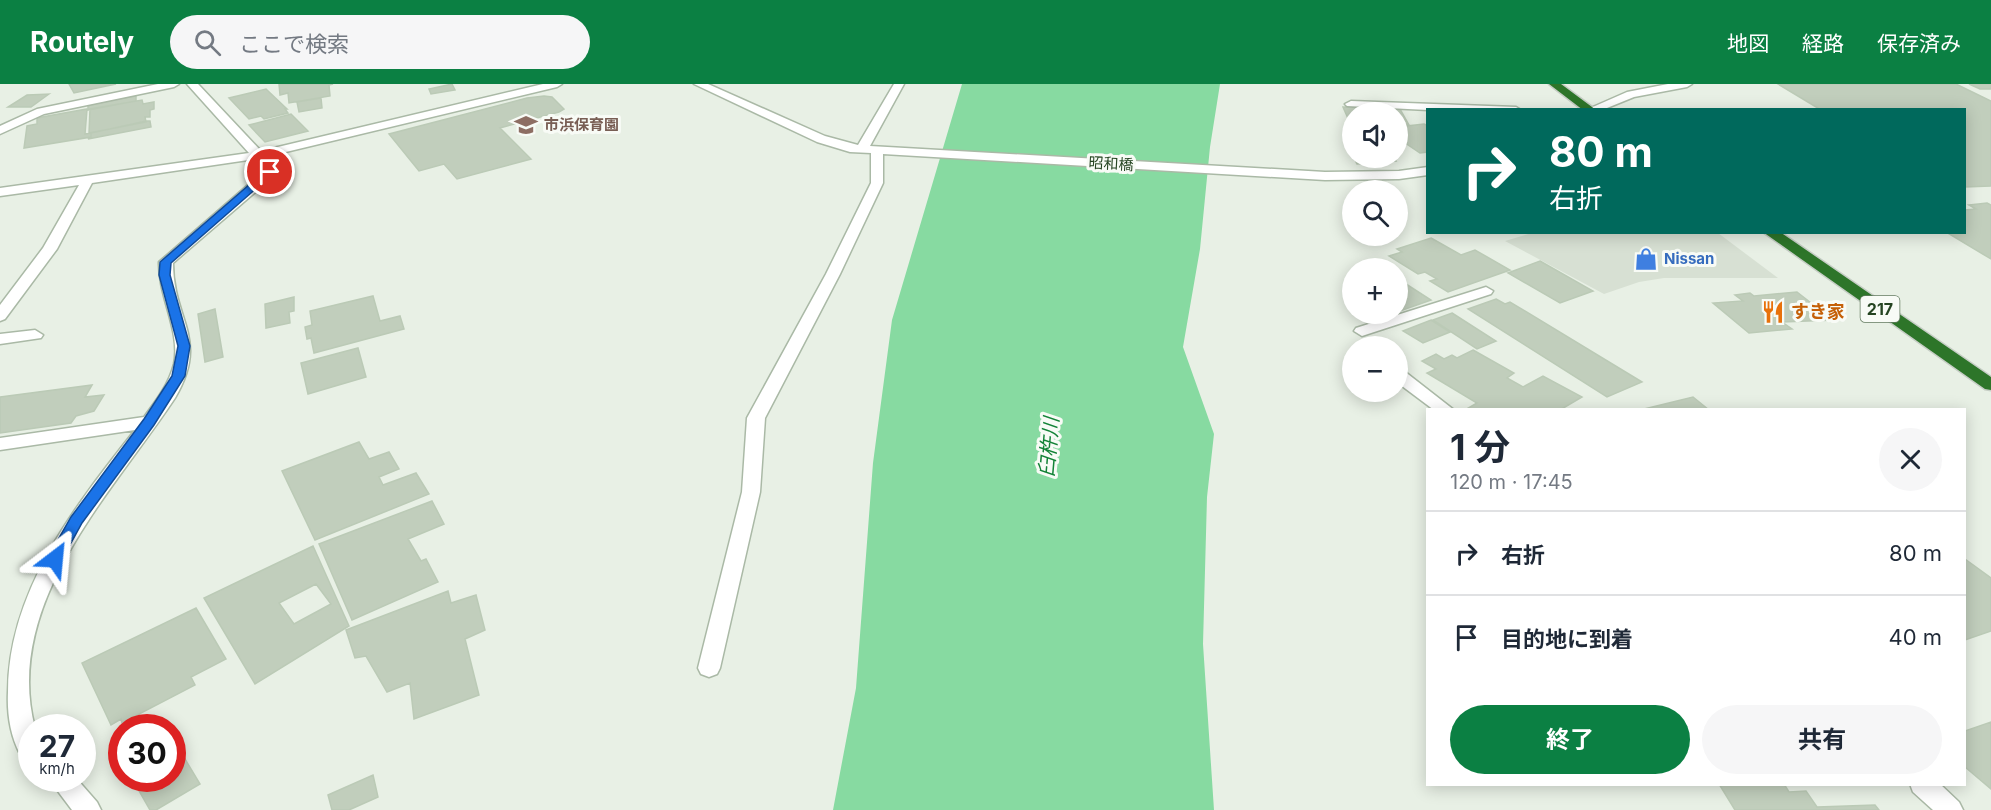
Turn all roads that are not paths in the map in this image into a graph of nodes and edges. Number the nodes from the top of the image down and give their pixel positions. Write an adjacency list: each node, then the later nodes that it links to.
1 (174, 84): 12 (street)
2 (192, 84): 14 (street)
3 (557, 84): 14 (street)
4 (699, 84): 13 (street, 昭和橋)
5 (899, 84): 13 (street)
6 (1554, 84): 10 (highway)
7 (1687, 84): 11 (street)
8 (1408, 106): 9 (street)
9 (1461, 108)
10 (1588, 108)
11 (1596, 108)
12 (0, 130)
13 (870, 149): 15 (street, 昭和橋); 29 (street)
14 (258, 155): 16 (street); 27 (street)
15 (1426, 171)
16 (88, 179): 17 (street); 20 (street)
17 (0, 192)
18 (1773, 234): 25 (highway, 217)
19 (1486, 291): 21 (street)
20 (0, 316)
21 (1362, 331)
22 (35, 335): 23 (street)
23 (0, 339)
24 (1408, 382): 26 (street)
25 (1991, 385)
26 (1443, 408)
27 (150, 422): 28 (street); 30 (street)
28 (0, 444)
29 (709, 669)
30 (20, 714)
31 (1924, 786): 34 (street)
32 (72, 792): 33 (street)
33 (88, 810)
34 (1950, 810)

